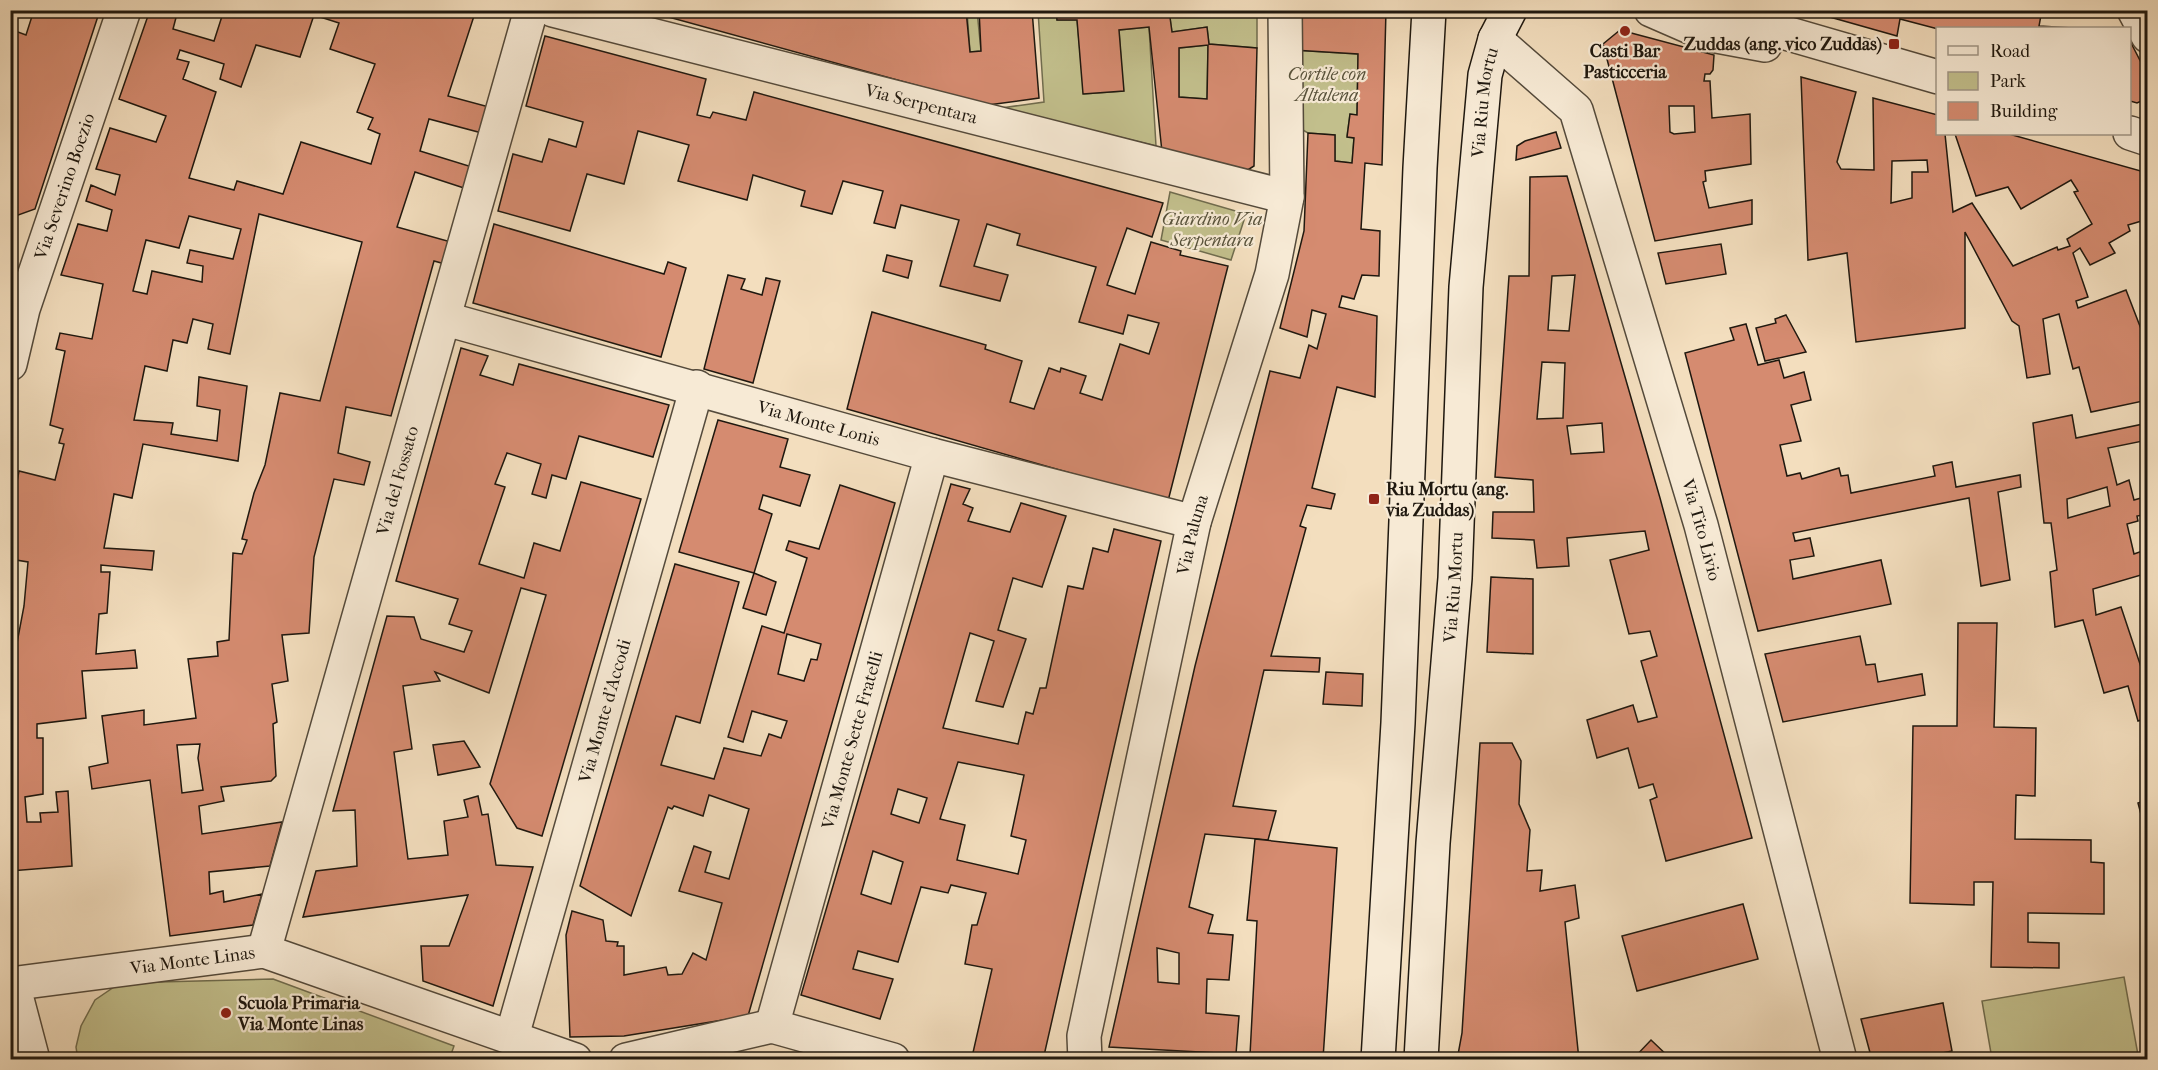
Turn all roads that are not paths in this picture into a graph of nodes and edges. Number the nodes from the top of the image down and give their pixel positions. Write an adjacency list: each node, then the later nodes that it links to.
1 (124, 10): 16 (street, Via Severino Boezio)
2 (531, 10): 17 (street, Via del Fossato)
3 (553, 10): 15 (street, Via Serpentara)
4 (1284, 10): 15 (street, Via Paluna)
5 (1651, 10): 11 (street)
6 (1721, 10): 11 (street)
7 (2134, 10): 10 (street)
8 (1427, 15): 31 (street)
9 (1502, 25): 32 (street, Via Riu Mortu); 33 (street, Via Tito Livio)
10 (2148, 36)
11 (1827, 45): 12 (street)
12 (1936, 76)
13 (2131, 133): 14 (street)
14 (2148, 139)
15 (1287, 197): 21 (street, Via Paluna)
16 (17, 308): 18 (street, Via Severino Boezio)
17 (446, 319): 19 (street, Via Monte Lonis); 22 (street, Via del Fossato)
18 (10, 364)
19 (697, 387): 20 (street, Via Monte Lonis); 25 (street, Via Monte d'Accodi)
20 (932, 455): 21 (street, Via Monte Lonis); 24 (street, Via Monte Sette Fratelli)
21 (1194, 522): 30 (street, Via Paluna)
22 (264, 951): 23 (street, Via Monte Linas); 25 (street, Via Monte Linas)
23 (12, 984): 26 (street)
24 (772, 1026): 28 (street); 29 (street)
25 (512, 1036): 27 (street, Via Monte Linas)
26 (33, 1059)
27 (575, 1059)
28 (626, 1059)
29 (892, 1059)
30 (1085, 1059)
31 (1378, 1059)
32 (1420, 1059)
33 (1840, 1059)

